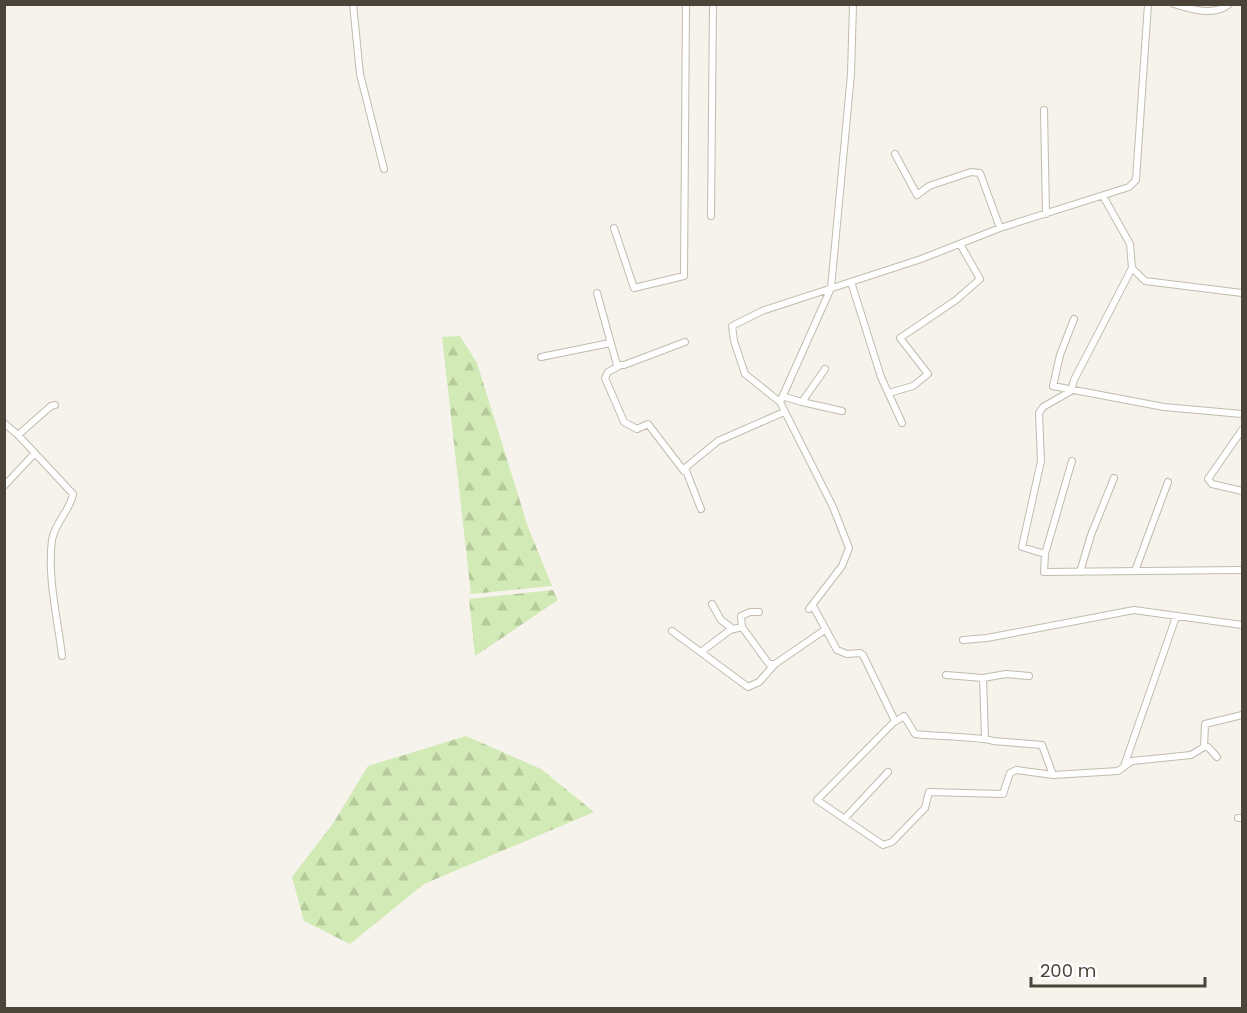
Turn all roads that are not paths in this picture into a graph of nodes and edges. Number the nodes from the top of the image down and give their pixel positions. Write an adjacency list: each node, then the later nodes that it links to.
1 (353, 4): 10 (street)
2 (686, 4): 14 (street)
3 (713, 4): 13 (street)
4 (853, 4): 19 (street)
5 (1148, 4): 11 (street)
6 (1174, 4): 7 (street)
7 (1229, 4)
8 (1044, 110): 12 (street)
9 (895, 154): 15 (street)
10 (384, 169)
11 (1103, 196): 12 (street); 17 (street)
12 (1046, 214): 15 (street)
13 (711, 216)
14 (614, 228)
15 (1000, 228): 16 (street)
16 (960, 244): 18 (street); 29 (street)
17 (1132, 268): 20 (street); 28 (street)
18 (851, 282): 19 (street); 29 (street)
19 (831, 288): 30 (street); 30 (street)
20 (1242, 292)
21 (597, 293): 24 (street)
22 (1074, 319): 28 (street)
23 (685, 342): 26 (street)
24 (610, 343): 25 (street); 26 (street)
25 (541, 357)
26 (619, 366): 42 (street)
27 (825, 369): 31 (street)
28 (1071, 391): 35 (street); 48 (street)
29 (889, 393): 37 (street)
30 (783, 400): 31 (street); 34 (street)
31 (802, 402): 33 (street)
32 (56, 405): 39 (street)
33 (842, 411)
34 (784, 412): 42 (street); 58 (street)
35 (1242, 414)
36 (4, 423): 39 (street)
37 (902, 423)
38 (1242, 430): 46 (street)
39 (18, 435): 40 (street)
40 (35, 453): 45 (street); 62 (street)
41 (1072, 461): 48 (street)
42 (684, 471): 47 (street)
43 (1114, 478): 50 (street)
44 (1168, 482): 51 (street)
45 (4, 486)
46 (1242, 491)
47 (701, 509)
48 (1046, 554): 50 (street)
49 (1242, 570): 51 (street)
50 (1080, 572): 51 (street)
51 (1135, 572)
52 (712, 604): 57 (street)
53 (759, 612): 56 (street)
54 (1176, 617): 55 (street); 60 (street); 72 (street)
55 (1242, 625)
56 (742, 627): 57 (street); 63 (street)
57 (733, 629): 61 (street)
58 (826, 629): 63 (street); 68 (street)
59 (672, 630): 61 (street)
60 (963, 640)
61 (701, 652): 63 (street)
62 (62, 656)
63 (775, 664)
64 (946, 675): 66 (street)
65 (1029, 676): 66 (street)
66 (982, 678): 69 (street)
67 (1242, 715): 70 (street)
68 (895, 721): 69 (street); 75 (street)
69 (986, 737): 74 (street)
70 (1204, 747): 71 (street); 72 (street)
71 (1217, 757)
72 (1124, 767): 74 (street)
73 (888, 772): 75 (street)
74 (1053, 775): 75 (street)
75 (845, 818)

